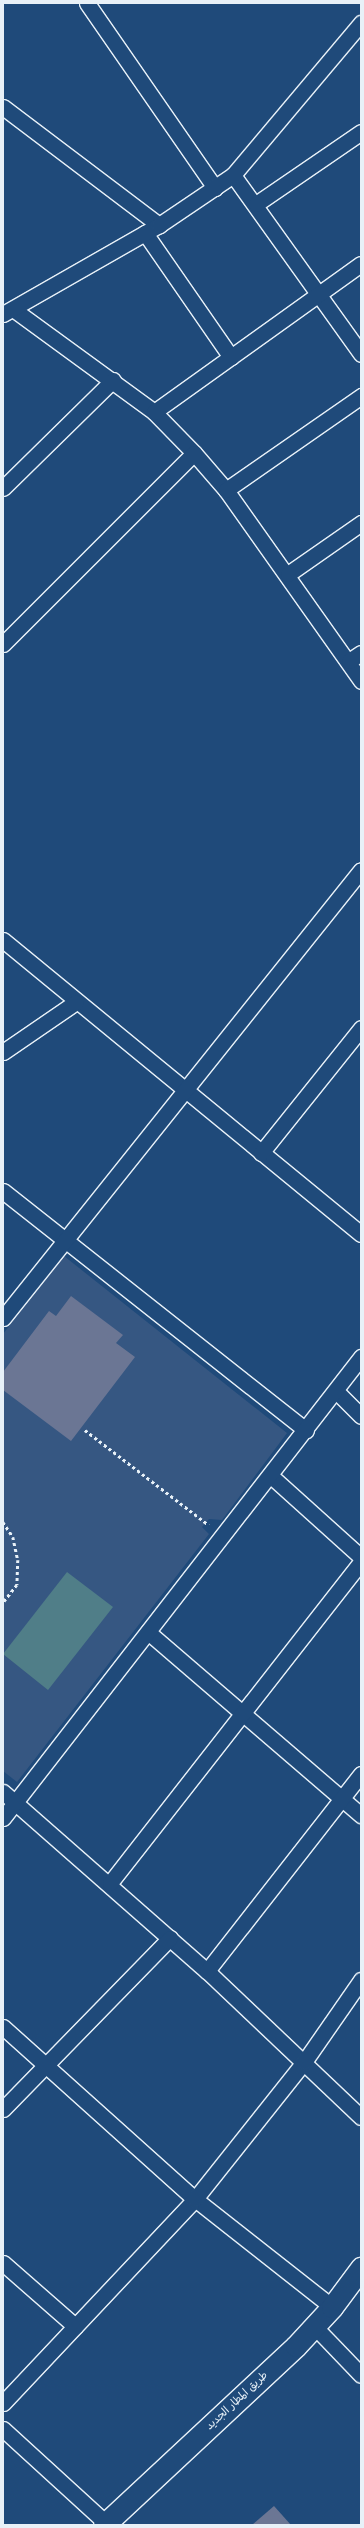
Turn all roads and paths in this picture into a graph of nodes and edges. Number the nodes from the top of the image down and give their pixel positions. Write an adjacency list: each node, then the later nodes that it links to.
1 (87, 3): 6 (street)
2 (361, 23): 5 (street)
3 (3, 107): 8 (street)
4 (361, 132): 7 (street)
5 (234, 175): 6 (street); 7 (street)
6 (215, 188): 8 (street)
7 (256, 204): 11 (street)
8 (159, 225): 9 (street)
9 (145, 233): 12 (street); 14 (street)
10 (361, 264): 11 (street)
11 (318, 293): 13 (street); 14 (street)
12 (8, 311): 15 (street)
13 (361, 354)
14 (231, 357): 17 (street)
15 (113, 380): 17 (street); 19 (street)
16 (361, 396): 20 (street)
17 (154, 412): 18 (street)
18 (194, 453): 20 (street); 23 (street)
19 (3, 488)
20 (226, 490): 22 (street)
21 (361, 523): 22 (street)
22 (288, 574): 24 (street)
23 (3, 644)
24 (355, 657): 25 (street)
25 (361, 681)
26 (361, 870): 31 (street)
27 (3, 940): 28 (street)
28 (76, 1002): 30 (street); 31 (street)
29 (361, 1028): 32 (street)
30 (3, 1052)
31 (185, 1091): 32 (street); 35 (street)
32 (261, 1153): 34 (street)
33 (3, 1191): 35 (street)
34 (361, 1234)
35 (66, 1240): 36 (street); 41 (street)
36 (3, 1318)
37 (361, 1357): 38 (street)
38 (336, 1390): 39 (street); 41 (street)
39 (361, 1416)
40 (85, 1430): 44 (path)
41 (306, 1430): 42 (street)
42 (271, 1476): 44 (street); 45 (street)
43 (3, 1522): 47 (path)
44 (224, 1537): 48 (street)
45 (361, 1557)
46 (361, 1562): 49 (street)
47 (3, 1603)
48 (148, 1632): 49 (street); 53 (street)
49 (242, 1713): 52 (street); 56 (street)
50 (361, 1774): 52 (street)
51 (3, 1792): 53 (street)
52 (342, 1798): 54 (street); 58 (street)
53 (16, 1803): 55 (street); 56 (street)
54 (361, 1815)
55 (3, 1818)
56 (110, 1882): 57 (street)
57 (170, 1938): 58 (street); 62 (street)
58 (207, 1971): 61 (street)
59 (361, 1980): 61 (street)
60 (3, 2027): 62 (street)
61 (304, 2062): 64 (street); 65 (street)
62 (45, 2066): 63 (street); 65 (street)
63 (3, 2109)
64 (361, 2117)
65 (195, 2198): 68 (street); 69 (street)
66 (3, 2263): 69 (street)
67 (361, 2268): 68 (street, طريق المطار الجديد)
68 (332, 2308): 70 (street, طريق المطار الجديد)
69 (75, 2326): 72 (street)
70 (315, 2327): 71 (street); 74 (street, طريق المطار الجديد)
71 (361, 2375)
72 (3, 2403)
73 (3, 2429): 74 (street)
74 (105, 2524)

